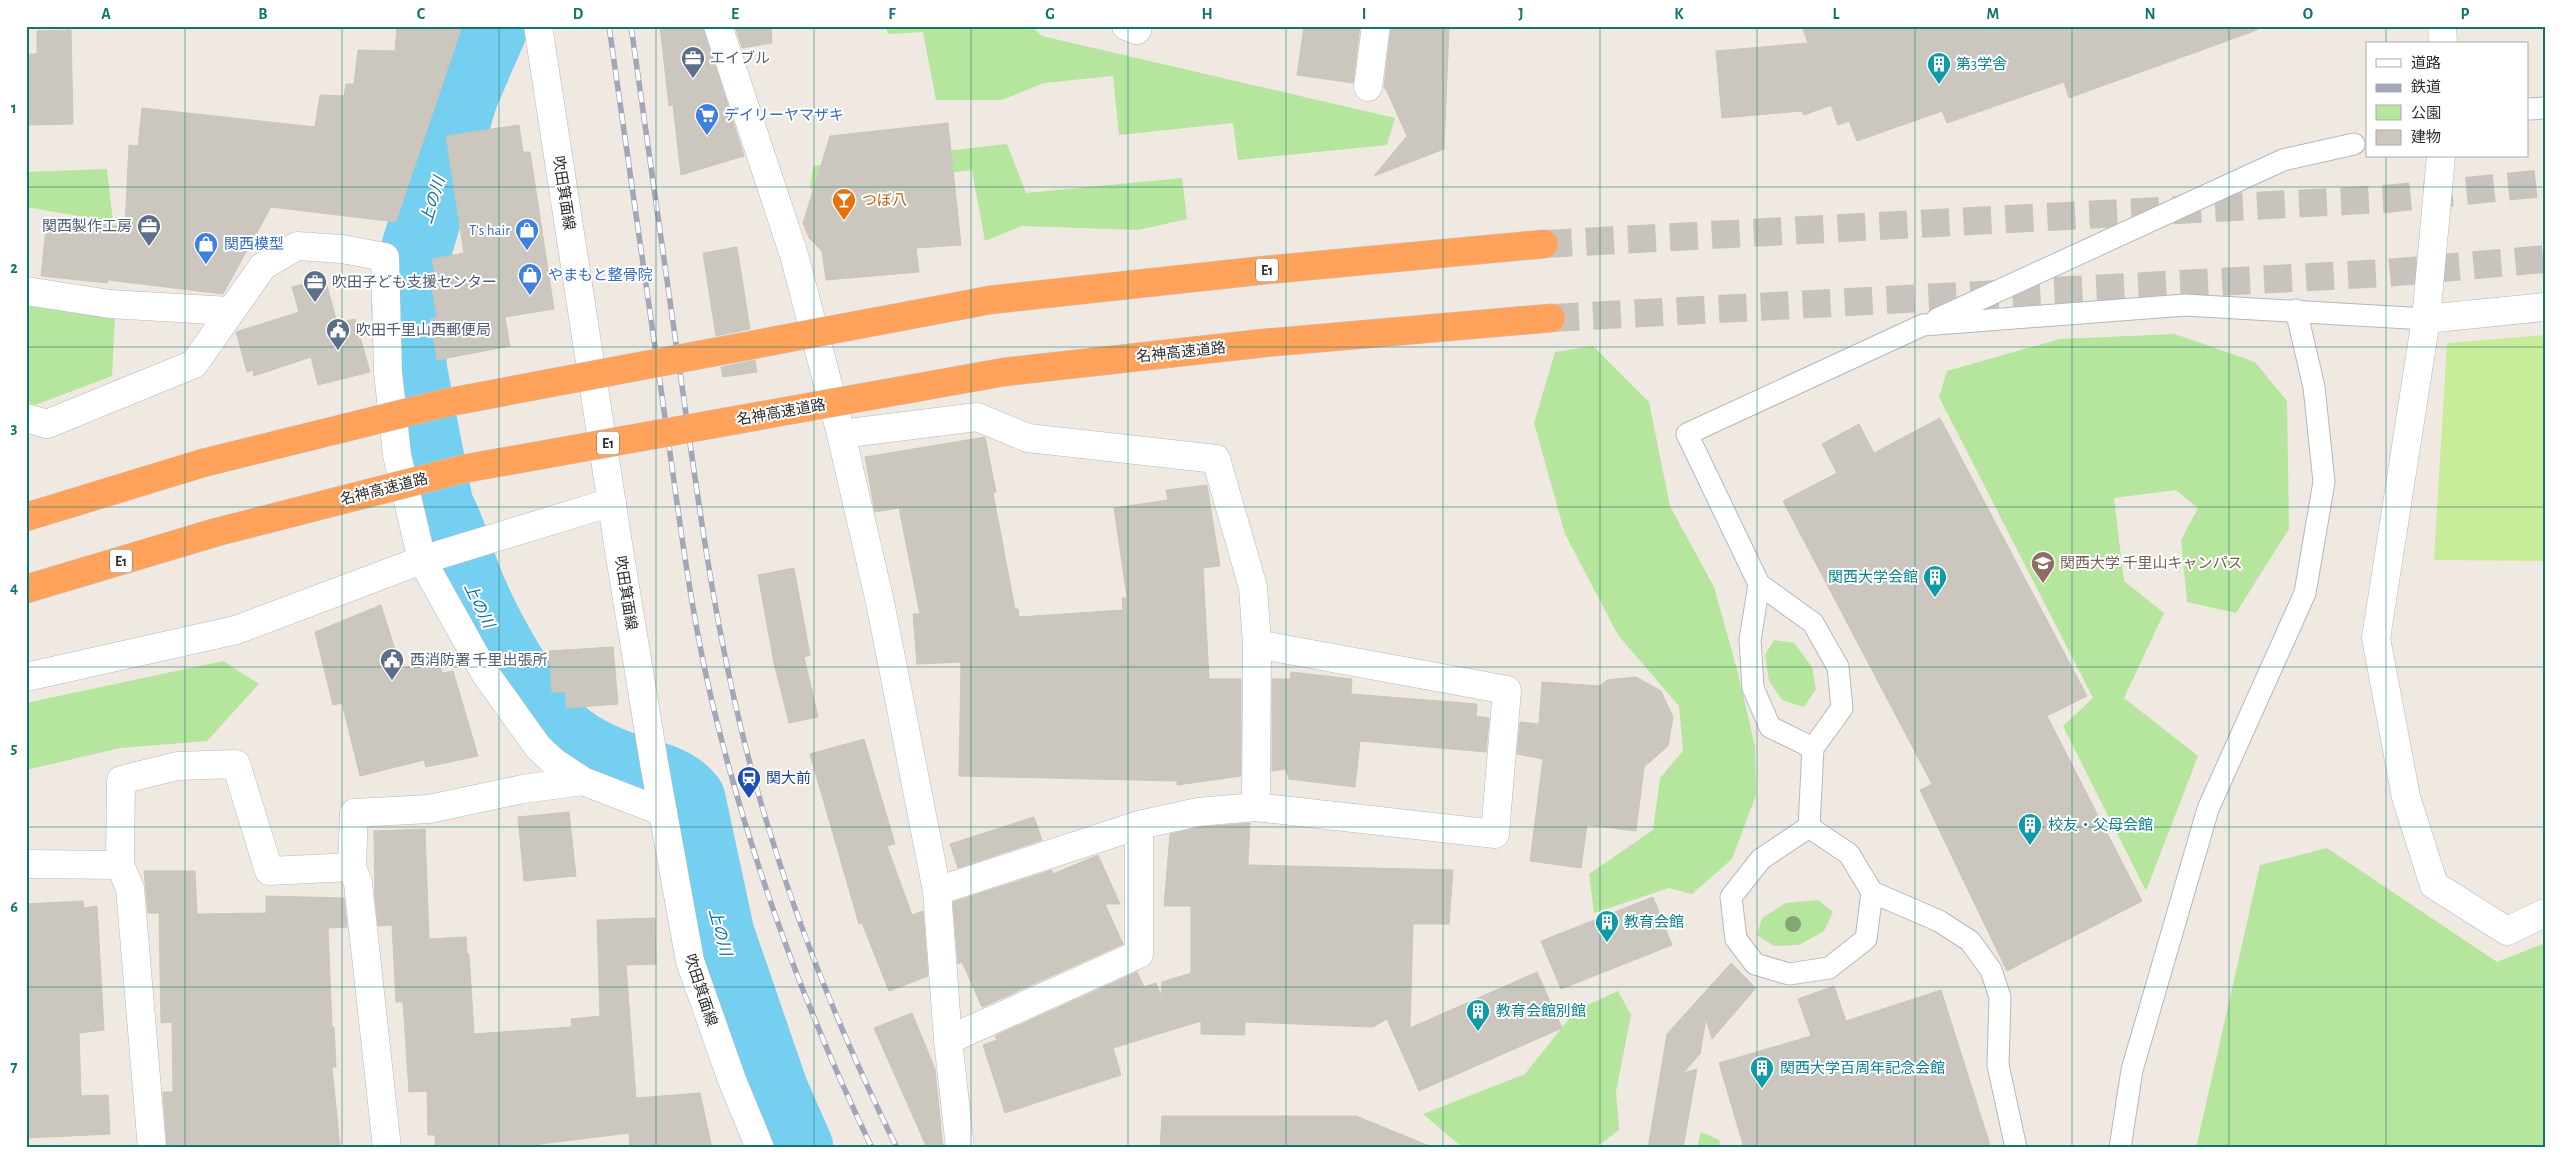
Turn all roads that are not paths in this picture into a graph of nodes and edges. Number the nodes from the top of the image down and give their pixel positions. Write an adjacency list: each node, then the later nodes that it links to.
1 (538, 26): 21 (street, 吹田箕面線)
2 (718, 26): 20 (street)
3 (1126, 26): 4 (street)
4 (1138, 26)
5 (1376, 26): 8 (street)
6 (2442, 26): 7 (street)
7 (2443, 42)
8 (1368, 87)
9 (2354, 144): 18 (lane)
10 (2441, 158): 17 (street)
11 (1544, 244): 22 (highway, E1, bridge)
12 (26, 291): 15 (street)
13 (2545, 307): 17 (street)
14 (2296, 310): 17 (lane); 18 (lane); 46 (lane)
15 (229, 312): 19 (street); 23 (street)
16 (1551, 318): 25 (highway, 名神高速道路 / E1, bridge)
17 (2426, 319): 39 (street)
18 (1923, 325): 24 (lane)
19 (26, 418)
20 (841, 434): 26 (street); 37 (street)
21 (612, 502): 23 (street); 30 (street, 吹田箕面線)
22 (26, 517)
23 (432, 558): 27 (street); 29 (street)
24 (1759, 584): 28 (lane); 28 (lane)
25 (26, 589)
26 (1257, 644): 31 (street); 31 (street)
27 (26, 677)
28 (1813, 748): 33 (lane)
29 (583, 781): 30 (street); 36 (street)
30 (662, 805): 43 (street, 吹田箕面線)
31 (1256, 807): 32 (street)
32 (1139, 825): 37 (street); 40 (street)
33 (1809, 827): 38 (lane); 38 (lane)
34 (26, 864): 35 (street)
35 (120, 865): 36 (street); 41 (street)
36 (352, 867): 42 (street)
37 (937, 891): 40 (street)
38 (1872, 892): 45 (lane)
39 (2545, 914)
40 (948, 1040): 44 (street)
41 (152, 1148)
42 (387, 1148)
43 (760, 1148)
44 (960, 1148)
45 (2016, 1148)
46 (2120, 1148)

